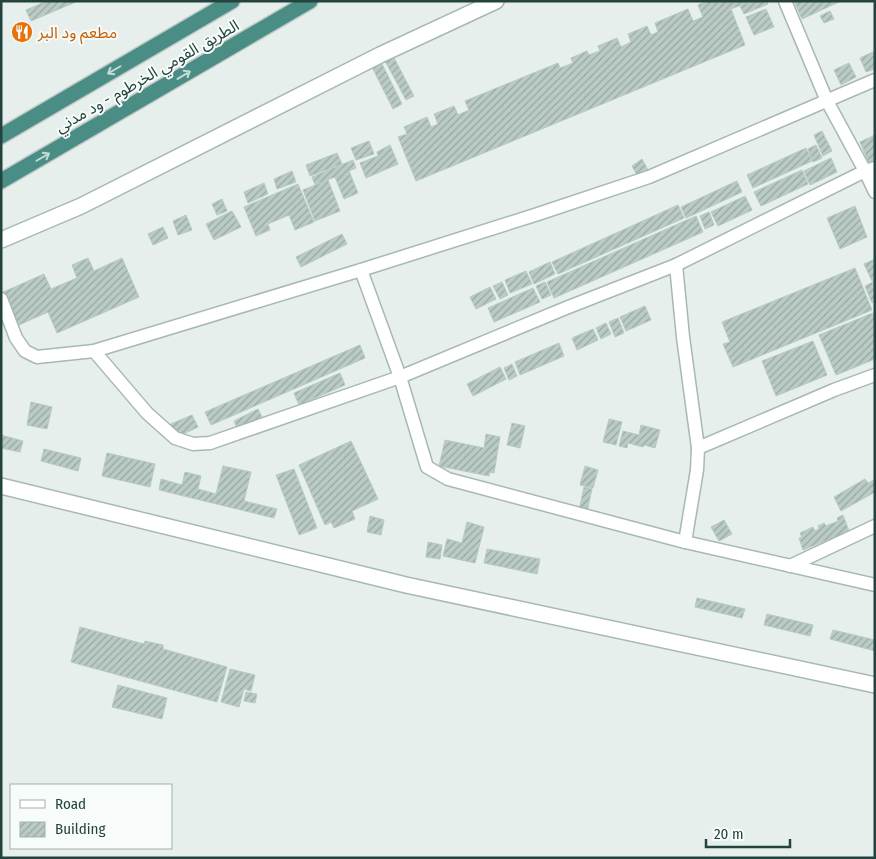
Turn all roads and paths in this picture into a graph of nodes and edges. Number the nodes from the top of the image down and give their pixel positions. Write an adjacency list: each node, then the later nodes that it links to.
1 (232, 1): 7 (highway, one-way to 7)
2 (310, 1): 9 (highway, الطريق القومي الخرطوم - ود مدني, one-way to 2)
3 (496, 1): 11 (street)
4 (785, 1): 6 (lane)
5 (875, 80): 6 (lane)
6 (826, 100): 8 (lane); 13 (lane)
7 (1, 136)
8 (870, 169): 10 (lane); 12 (lane)
9 (1, 181)
10 (875, 192)
11 (1, 240)
12 (676, 265): 17 (lane); 18 (lane)
13 (361, 270): 15 (lane); 17 (lane)
14 (1, 299): 15 (lane)
15 (94, 351): 17 (lane)
16 (875, 375): 18 (lane)
17 (400, 377): 21 (lane)
18 (698, 448): 21 (lane)
19 (1, 486): 24 (street)
20 (875, 526): 22 (lane)
21 (686, 542): 22 (lane)
22 (790, 566): 23 (lane)
23 (875, 585)
24 (875, 685)

